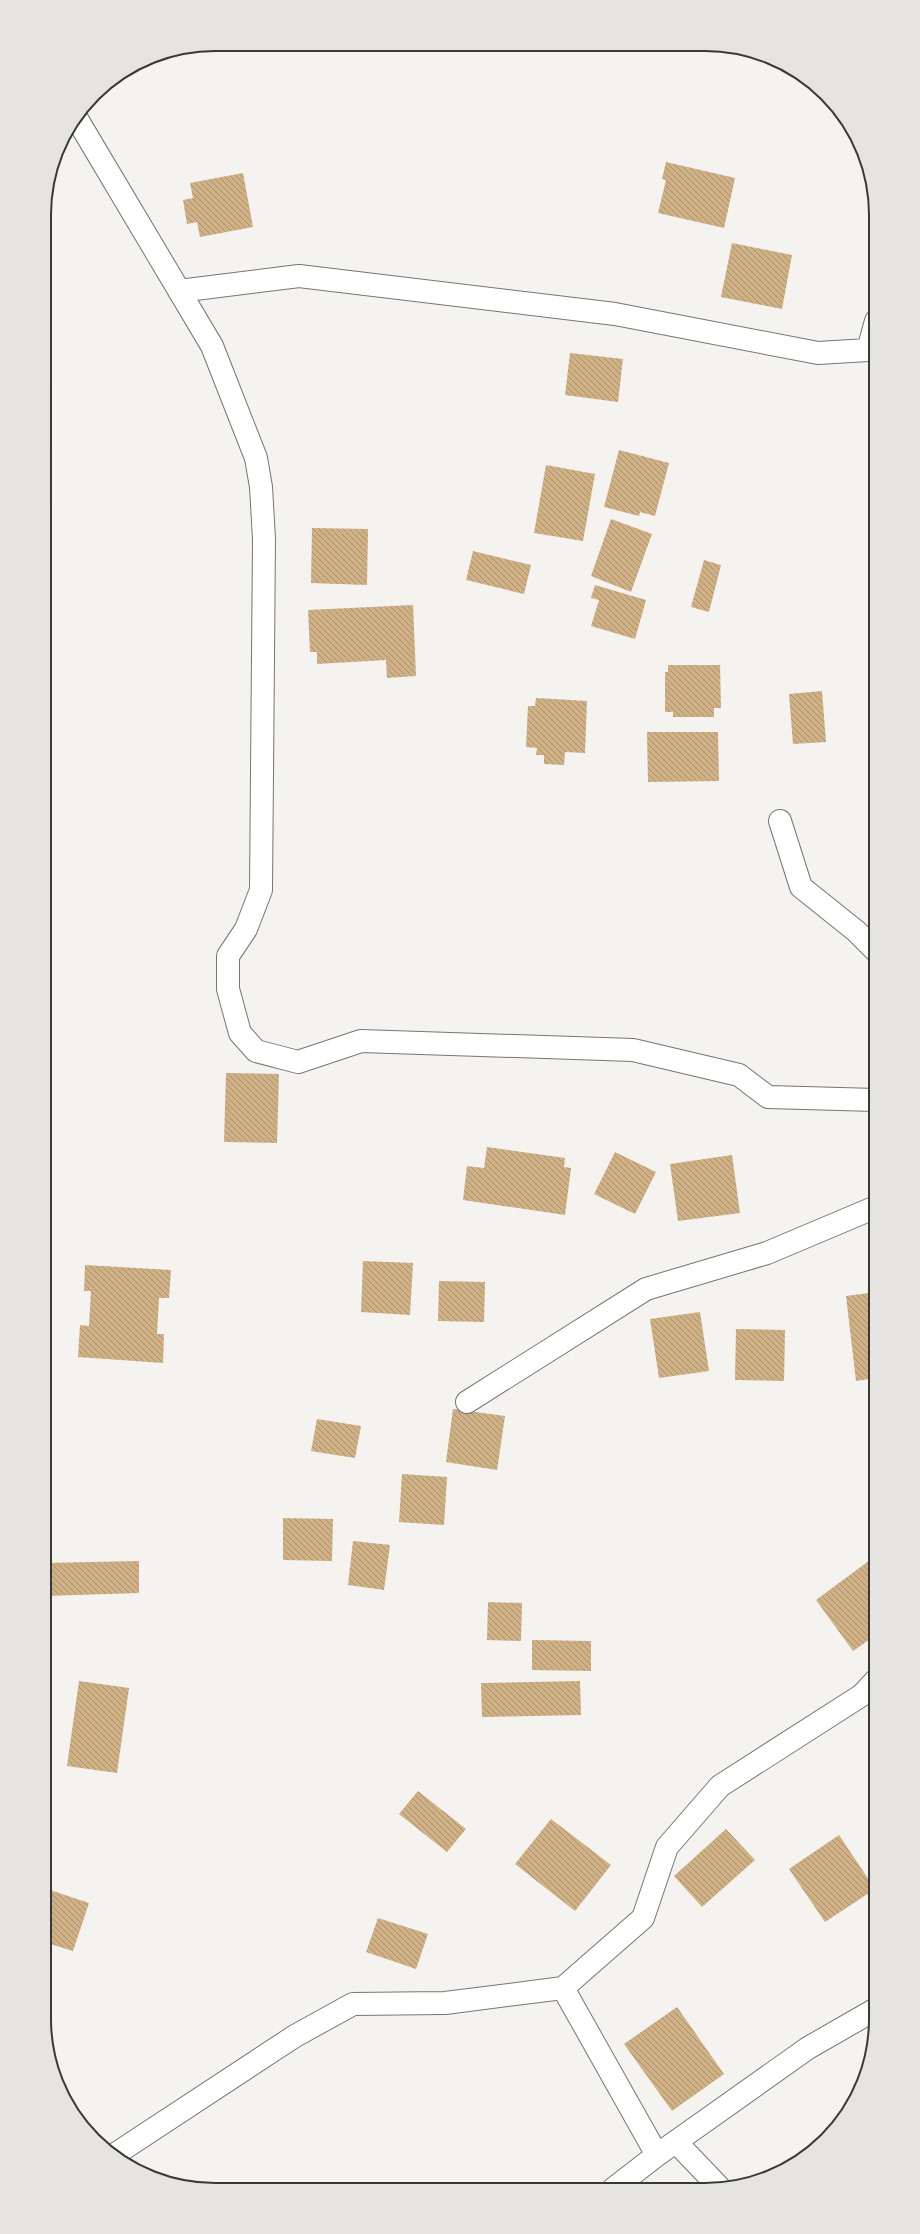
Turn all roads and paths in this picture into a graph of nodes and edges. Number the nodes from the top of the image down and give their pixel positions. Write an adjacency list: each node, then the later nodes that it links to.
1 (80, 123): 2 (street)
2 (179, 291): 3 (street); 6 (street)
3 (869, 353)
4 (780, 821): 5 (street)
5 (869, 944)
6 (869, 1100)
7 (869, 1210): 8 (street)
8 (467, 1402)
9 (869, 1688): 10 (street)
10 (563, 1988): 13 (street); 14 (street)
11 (869, 2013): 12 (street)
12 (676, 2142): 14 (street); 16 (street)
13 (119, 2152)
14 (658, 2155): 15 (street)
15 (621, 2183)
16 (715, 2183)

